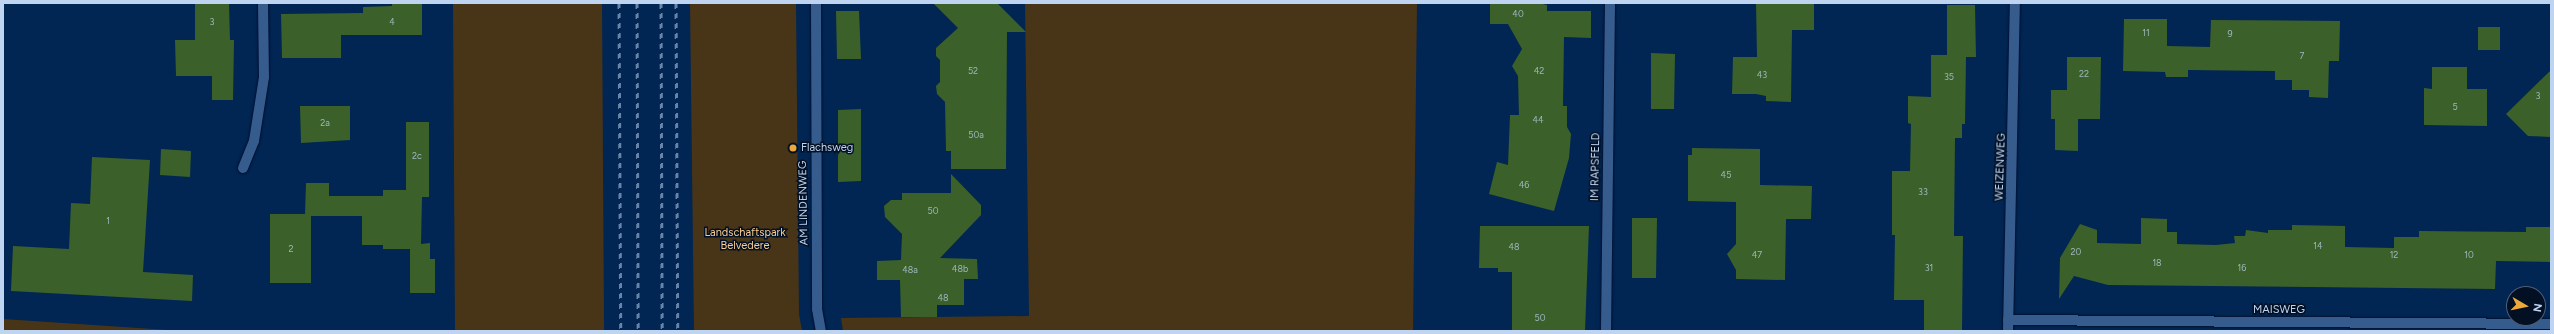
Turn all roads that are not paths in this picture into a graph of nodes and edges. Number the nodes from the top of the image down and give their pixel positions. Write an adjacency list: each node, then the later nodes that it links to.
1 (263, 3): 5 (street)
2 (816, 3): 8 (street, AM LINDENWEG)
3 (1610, 3): 9 (street, IM RAPSFELD)
4 (2015, 3): 6 (street, WEIZENWEG)
5 (243, 168)
6 (2008, 320): 7 (street, MAISWEG); 10 (street, WEIZENWEG)
7 (2551, 324)
8 (821, 331)
9 (1606, 331)
10 (2008, 331)

